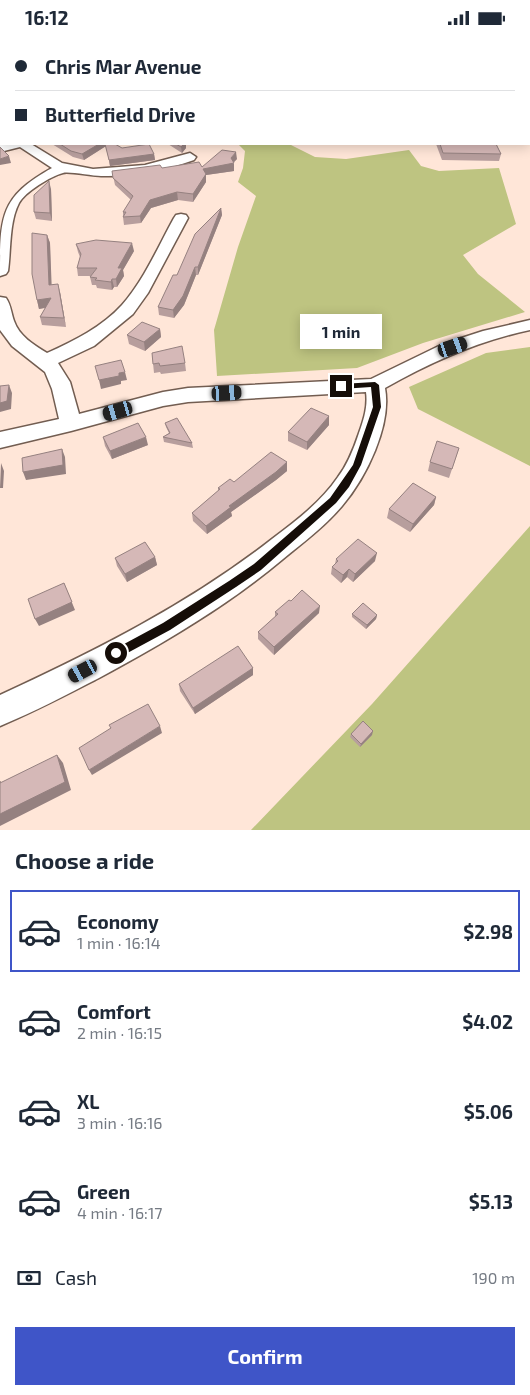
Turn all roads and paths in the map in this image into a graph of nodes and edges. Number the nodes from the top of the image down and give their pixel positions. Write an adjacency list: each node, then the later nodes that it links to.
1 (25, 145): 3 (street)
2 (190, 157): 3 (street)
3 (62, 168): 5 (street)
4 (180, 218): 8 (street)
5 (0, 271)
6 (0, 302): 8 (street)
7 (530, 325): 9 (street)
8 (46, 361): 10 (street)
9 (375, 385): 10 (street); 12 (street)
10 (71, 425): 11 (street)
11 (0, 440)
12 (0, 711)

